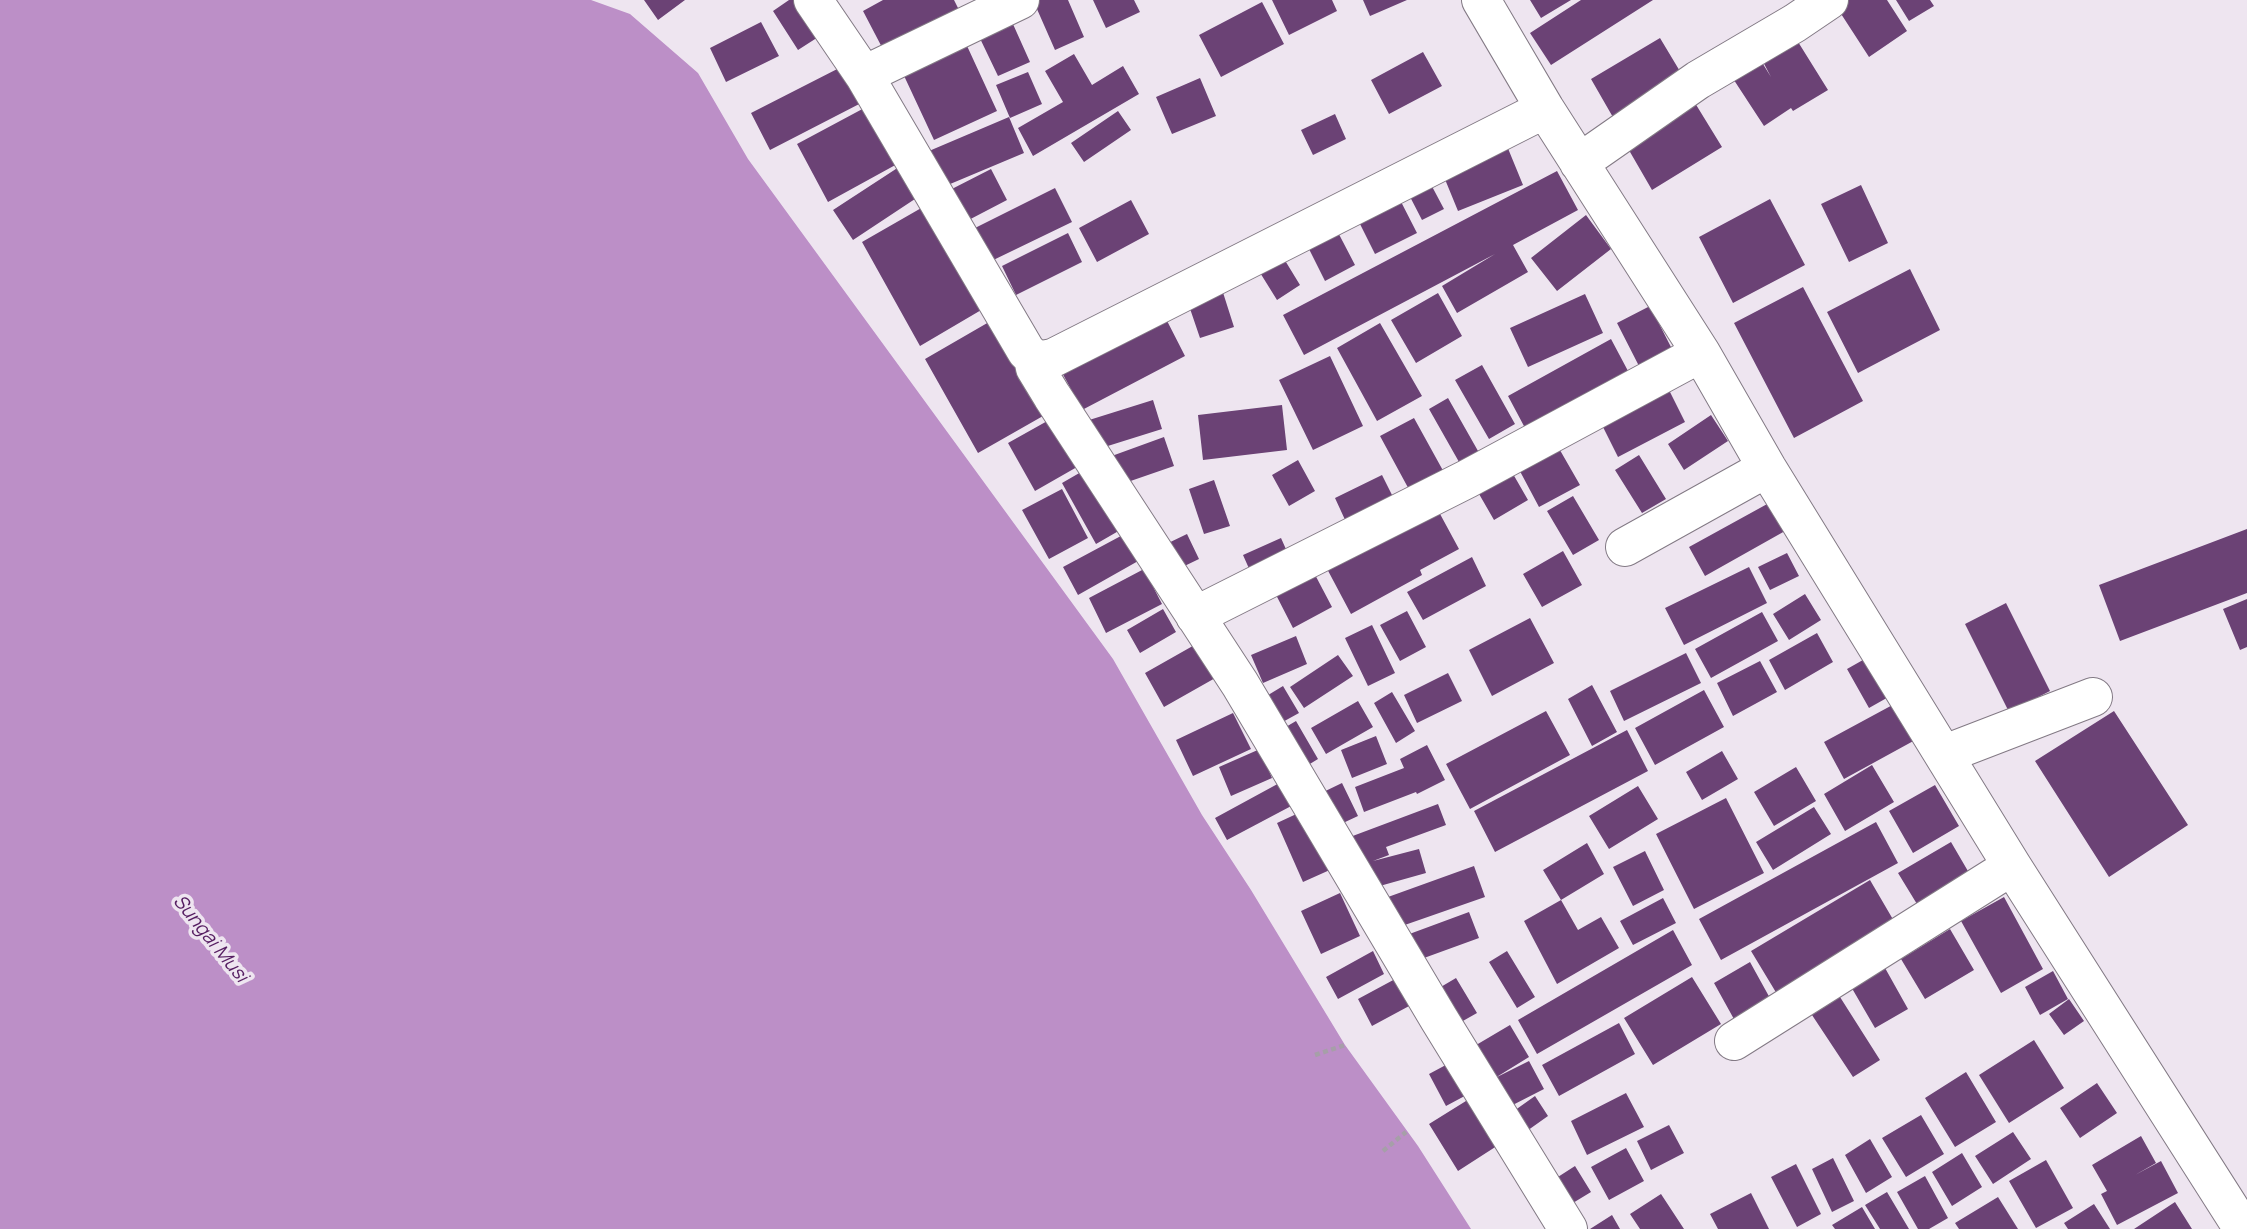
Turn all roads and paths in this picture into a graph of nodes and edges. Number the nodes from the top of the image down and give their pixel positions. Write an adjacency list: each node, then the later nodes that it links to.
1 (813, 0): 5 (street)
2 (1020, 0): 5 (street)
3 (1481, 0): 6 (street)
4 (1829, 0): 7 (street)
5 (864, 75): 9 (street)
6 (1545, 108): 7 (street); 9 (street)
7 (1580, 163): 8 (street)
8 (1701, 352): 10 (street); 12 (street)
9 (1033, 358): 12 (street)
10 (1767, 468): 11 (street); 14 (street)
11 (1625, 547)
12 (1195, 616): 21 (street)
13 (2093, 698): 14 (street)
14 (1945, 754): 15 (street)
15 (2012, 866): 16 (street); 22 (street)
16 (1734, 1041)
17 (1345, 1045): 18 (path)
18 (1315, 1055)
19 (1406, 1132): 20 (path)
20 (1383, 1151)
21 (1568, 1229)
22 (2243, 1229)

